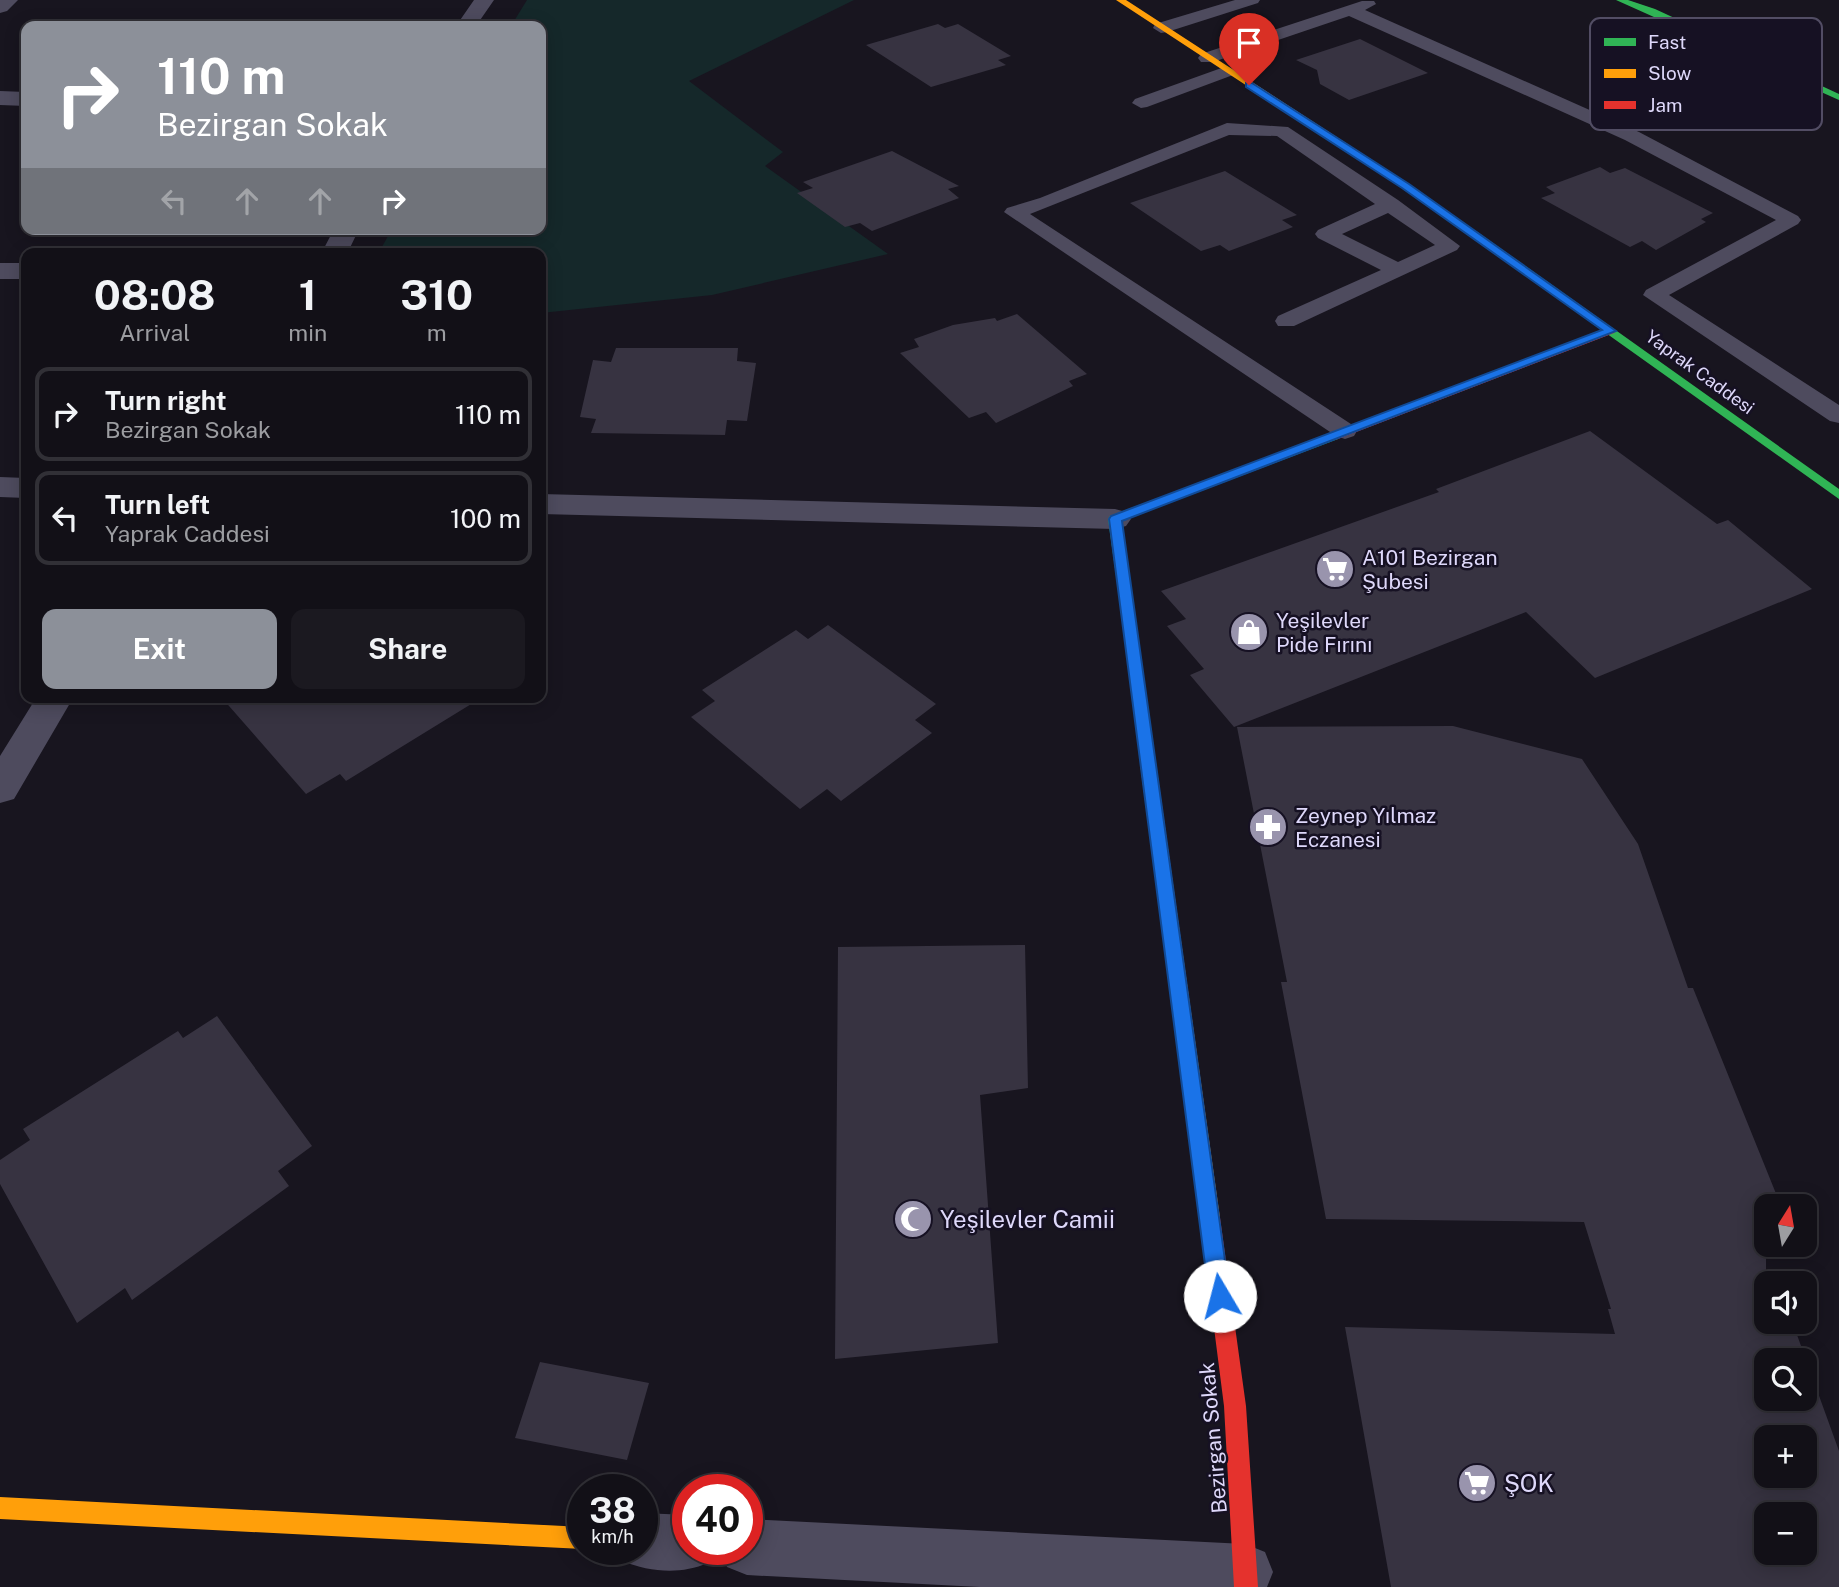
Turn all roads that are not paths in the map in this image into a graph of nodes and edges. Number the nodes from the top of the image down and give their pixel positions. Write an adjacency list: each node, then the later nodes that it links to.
1 (8, 0): 7 (street)
2 (484, 0): 10 (street)
3 (1120, 0): 11 (street, Yaprak Caddesi)
4 (1252, 0): 11 (lane)
5 (1373, 0): 8 (lane)
6 (1620, 0): 9 (street)
7 (0, 7)
8 (1350, 10): 12 (lane); 19 (lane)
9 (1667, 18)
10 (469, 21)
11 (1161, 28): 12 (street, Yaprak Caddesi)
12 (1207, 58): 13 (street, Yaprak Caddesi)
13 (1227, 71): 18 (lane); 26 (street, Yaprak Caddesi)
14 (1822, 89): 15 (street)
15 (1839, 97)
16 (0, 98): 17 (street)
17 (21, 99)
18 (1141, 103)
19 (1590, 117)
20 (1619, 130): 27 (lane)
21 (1391, 204): 22 (lane); 22 (lane); 28 (lane)
22 (1398, 270): 25 (lane)
23 (0, 271): 24 (street)
24 (21, 271)
25 (1286, 321)
26 (1610, 331): 28 (street); 31 (street, Yaprak Caddesi)
27 (1839, 416)
28 (1345, 431): 33 (street)
29 (0, 487): 30 (street)
30 (21, 488)
31 (1839, 495)
32 (546, 504): 33 (street)
33 (1115, 519): 39 (street, Bezirgan Sokak)
34 (52, 703): 35 (street)
35 (0, 788)
36 (0, 1508): 37 (street)
37 (567, 1537)
38 (763, 1548): 39 (street)
39 (1246, 1580)

